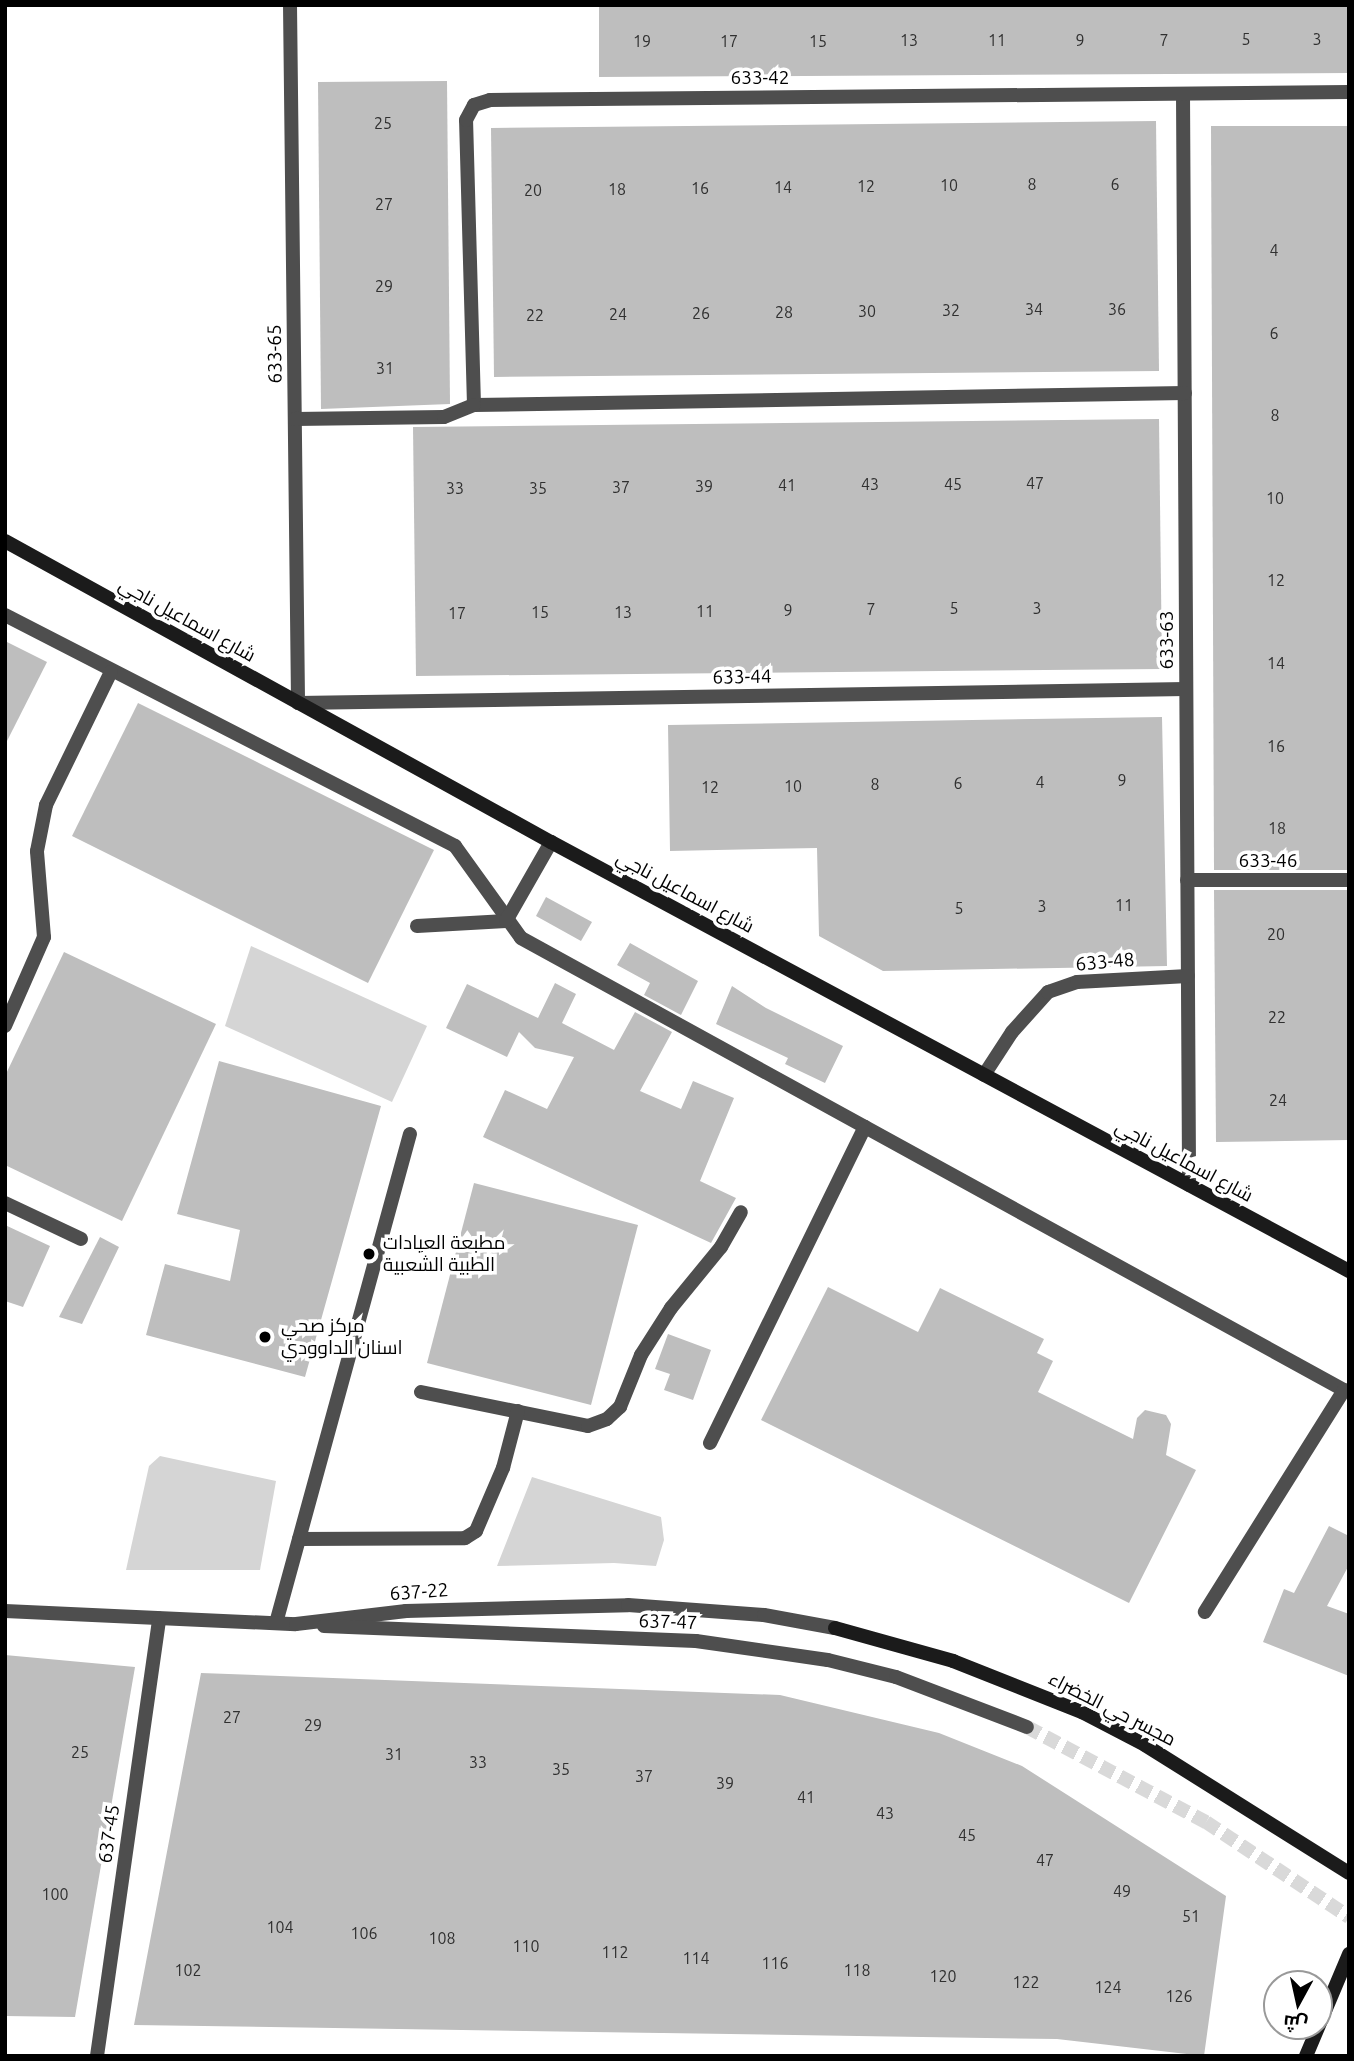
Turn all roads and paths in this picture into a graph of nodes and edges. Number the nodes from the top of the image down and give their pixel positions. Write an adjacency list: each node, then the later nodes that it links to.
1 (290, 5): 6 (street, 633-65)
2 (1349, 92): 3 (street, 633-42)
3 (1183, 94): 4 (street, 633-63); 5 (street, 633-42)
4 (1185, 393): 5 (street); 10 (street, 633-63)
5 (474, 405): 6 (street)
6 (295, 419): 11 (street, 633-65)
7 (5, 541): 11 (street, شارع اسماعيل ناجي)
8 (5, 615): 9 (street)
9 (111, 672): 15 (street); 18 (street)
10 (1186, 689): 11 (street, 633-44); 13 (street, 633-63)
11 (298, 703): 12 (street, شارع اسماعيل ناجي)
12 (551, 842): 15 (street); 19 (street, شارع اسماعيل ناجي)
13 (1187, 880): 14 (street, 633-46); 17 (street, 633-63)
14 (1349, 880)
15 (506, 920): 16 (street); 20 (street)
16 (417, 926)
17 (1188, 976): 19 (street, 633-48); 22 (street, 633-63)
18 (5, 1026)
19 (984, 1075): 22 (street, شارع اسماعيل ناجي)
20 (865, 1126): 27 (street); 30 (street)
21 (410, 1134): 31 (street)
22 (1189, 1185): 26 (street, شارع اسماعيل ناجي)
23 (5, 1203): 25 (street)
24 (741, 1212): 29 (street)
25 (81, 1239)
26 (1349, 1271)
27 (1346, 1386): 33 (street)
28 (421, 1392): 29 (street)
29 (518, 1411): 31 (street)
30 (710, 1443)
31 (299, 1539): 35 (street)
32 (5, 1611): 34 (street, 637-22)
33 (1205, 1612)
34 (159, 1618): 35 (street, 637-22); 41 (street, 637-45)
35 (276, 1623): 36 (street, 637-22)
36 (296, 1624): 37 (street, 637-22); 38 (street, 637-47)
37 (835, 1628): 39 (street, مجسر حي الخضراء)
38 (1027, 1727)
39 (1349, 1872)
40 (1349, 1954): 42 (street)
41 (97, 2056)
42 (1306, 2056)

